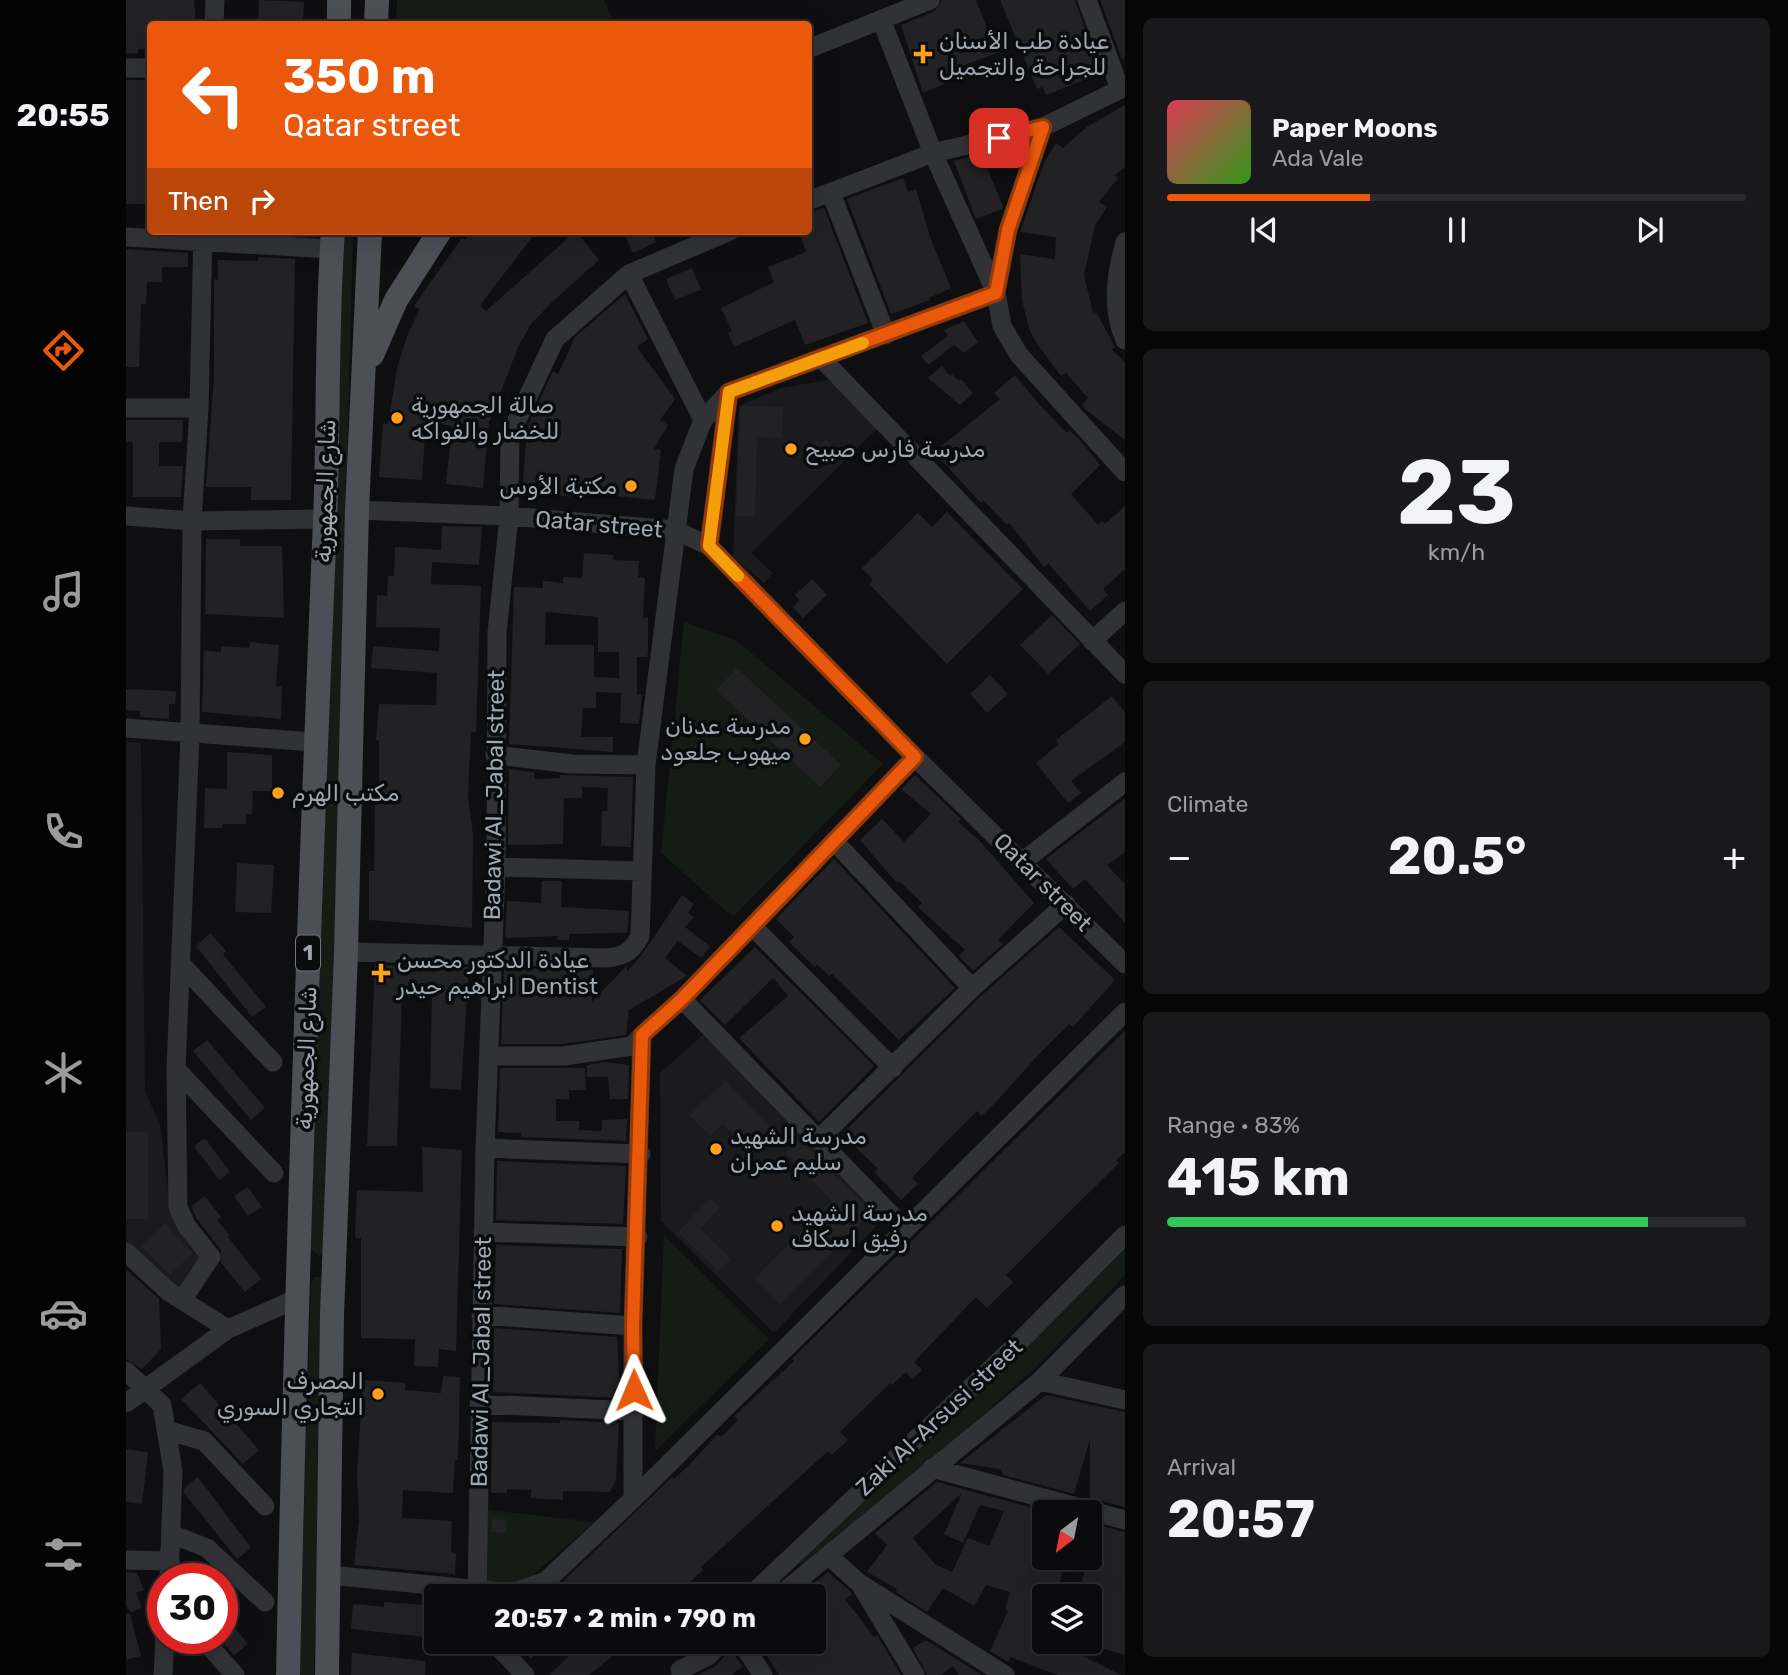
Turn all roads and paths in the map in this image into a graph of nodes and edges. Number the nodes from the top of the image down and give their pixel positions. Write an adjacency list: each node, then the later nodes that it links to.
1 (215, 0): 7 (street)
2 (339, 0): 8 (main road)
3 (377, 0): 9 (main road)
4 (930, 0): 6 (street)
5 (1087, 0): 13 (street)
6 (881, 19): 10 (street); 15 (street)
7 (214, 21)
8 (339, 21)
9 (376, 21)
10 (812, 47)
11 (126, 68): 12 (street)
12 (147, 68)
13 (1122, 88): 14 (street)
14 (1043, 127): 15 (street); 26 (street)
15 (933, 153): 16 (street); 26 (street)
16 (831, 193): 17 (street); 27 (street)
17 (812, 200)
18 (370, 235): 30 (main road, شارع الجمهورية / 1)
19 (437, 235): 30 (main road)
20 (721, 235): 25 (street, Badawi Al_Jabal street)
21 (203, 236): 22 (street); 23 (street); 33 (street)
22 (126, 237)
23 (332, 240): 39 (main road, شارع الجمهورية / 1)
24 (1125, 242): 28 (street)
25 (629, 274): 34 (street); 38 (street, Badawi Al_Jabal street)
26 (996, 293): 27 (street); 35 (street)
27 (886, 335): 29 (street)
28 (1125, 340)
29 (823, 360): 31 (street); 44 (street)
30 (366, 372): 36 (main road, شارع الجمهورية / 1)
31 (729, 392): 34 (street); 42 (street)
32 (126, 408): 33 (street)
33 (199, 408): 40 (street)
34 (703, 420): 41 (street)
35 (1125, 472)
36 (358, 510): 38 (street, Qatar street); 59 (main road, شارع الجمهورية / 1)
37 (126, 516): 40 (street)
38 (509, 516): 41 (street, Qatar street); 49 (street, Badawi Al_Jabal street)
39 (325, 519): 40 (street); 48 (main road, شارع الجمهورية / 1)
40 (192, 522): 47 (street)
41 (675, 530): 42 (street, Qatar street); 51 (street)
42 (709, 546): 50 (street, Qatar street)
43 (1125, 611): 44 (street)
44 (1091, 640): 45 (street)
45 (1125, 674)
46 (126, 728): 47 (street)
47 (190, 735): 48 (street); 61 (street)
48 (314, 742): 82 (main road, شارع الجمهورية / 1)
49 (495, 755): 51 (street); 55 (street, Badawi Al_Jabal street)
50 (915, 757): 53 (street); 54 (street, Qatar street)
51 (646, 765): 56 (street)
52 (1125, 782): 54 (street)
53 (835, 842): 58 (street); 63 (street)
54 (1022, 862): 57 (street, Qatar street)
55 (496, 867): 56 (street); 60 (street, Badawi Al_Jabal street)
56 (642, 871): 60 (street)
57 (1066, 904): 62 (street, Qatar street); 63 (street)
58 (752, 926): 64 (street); 69 (street)
59 (346, 952): 60 (street); 103 (main road, شارع الجمهورية / 1)
60 (490, 953): 67 (street, Badawi Al_Jabal street)
61 (180, 963): 68 (street); 70 (street)
62 (1125, 964)
63 (972, 988): 69 (street)
64 (682, 999): 66 (street); 71 (street)
65 (1125, 1012): 75 (street)
66 (642, 1035): 67 (street); 73 (street)
67 (491, 1056): 72 (street, Badawi Al_Jabal street)
68 (273, 1062)
69 (892, 1068): 71 (street)
70 (176, 1069): 74 (street); 81 (street)
71 (819, 1139): 75 (street)
72 (485, 1148): 73 (street); 76 (street, Badawi Al_Jabal street)
73 (641, 1154): 78 (street)
74 (274, 1173)
75 (904, 1228): 95 (street)
76 (483, 1232): 78 (street); 83 (street, Badawi Al_Jabal street)
77 (1125, 1234): 107 (street, Zaki Al-Arsusi street)
78 (638, 1237): 84 (street)
79 (126, 1252): 81 (street)
80 (1125, 1295): 87 (street)
81 (182, 1300): 85 (street)
82 (296, 1300): 85 (street); 120 (main road, شارع الجمهورية / 1)
83 (481, 1315): 84 (street); 91 (street, Badawi Al_Jabal street)
84 (633, 1326): 92 (street)
85 (228, 1329): 88 (street)
86 (126, 1371): 88 (street)
87 (1040, 1381): 89 (street); 94 (street)
88 (145, 1389): 90 (street); 93 (street)
89 (1125, 1400)
90 (126, 1403)
91 (479, 1404): 92 (street); 105 (street, Badawi Al_Jabal street)
92 (635, 1411): 95 (street)
93 (166, 1430): 96 (street); 98 (street)
94 (932, 1468): 97 (street); 99 (street)
95 (633, 1499): 106 (street)
96 (265, 1506)
97 (1125, 1520)
98 (171, 1534): 101 (street); 110 (street)
99 (830, 1556): 104 (street); 108 (street)
100 (126, 1560): 102 (street)
101 (169, 1563)
102 (147, 1565)
103 (329, 1575): 109 (street); 121 (main road, شارع الجمهورية / 1)
104 (859, 1583): 124 (street); 125 (street)
105 (477, 1584)
106 (537, 1584)
107 (763, 1584)
108 (794, 1584)
109 (424, 1586)
110 (265, 1602)
111 (164, 1654): 118 (street)
112 (216, 1654): 119 (street)
113 (505, 1654): 122 (street)
114 (693, 1654): 117 (street)
115 (710, 1654): 117 (street)
116 (749, 1654): 123 (street)
117 (677, 1672)
118 (163, 1675)
119 (235, 1675)
120 (288, 1675)
121 (327, 1675)
122 (525, 1675)
123 (763, 1675)
124 (915, 1675)
125 (1006, 1675)

